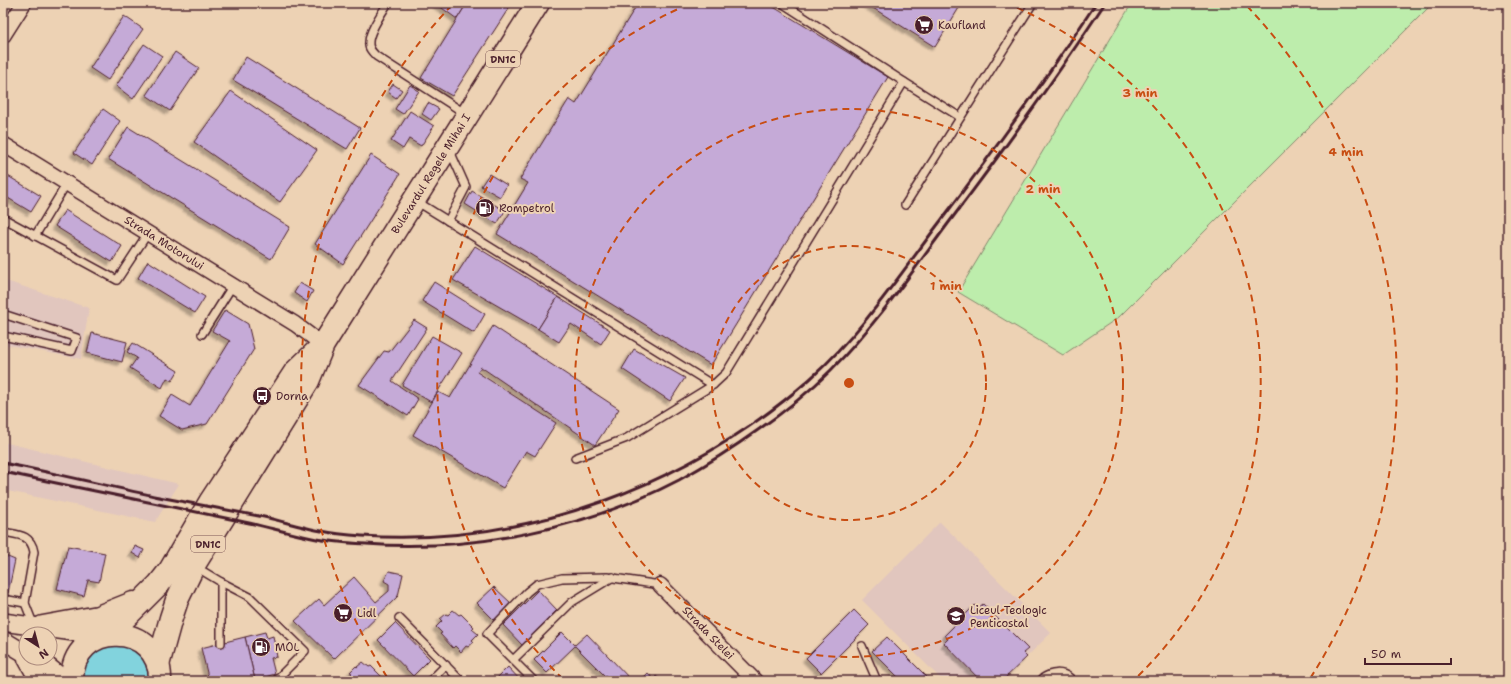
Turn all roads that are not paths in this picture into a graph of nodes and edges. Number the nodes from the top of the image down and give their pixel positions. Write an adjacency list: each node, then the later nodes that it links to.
1 (24, 3): 6 (street)
2 (388, 3): 8 (lane)
3 (538, 3): 8 (main road, Bulevardul Regele Mihai I / DN1C)
4 (782, 3): 7 (lane)
5 (1033, 3): 9 (lane)
6 (3, 36)
7 (904, 82): 9 (lane); 24 (lane)
8 (468, 115): 11 (main road, Bulevardul Regele Mihai I / DN1C)
9 (960, 117): 14 (lane)
10 (3, 144): 12 (street, Strada Motorului)
11 (448, 147): 13 (main road, Bulevardul Regele Mihai I / DN1C); 16 (lane)
12 (67, 183): 17 (street, Strada Motorului); 18 (lane)
13 (415, 200): 16 (lane); 23 (main road, Bulevardul Regele Mihai I / DN1C)
14 (905, 205)
15 (3, 218): 18 (lane)
16 (448, 221): 24 (lane)
17 (148, 233): 18 (lane); 19 (street, Strada Motorului)
18 (36, 236)
19 (233, 285): 21 (lane); 23 (street, Strada Motorului)
20 (3, 314): 22 (lane)
21 (202, 334)
22 (3, 336)
23 (323, 346): 27 (main road, Bulevardul Regele Mihai I / DN1C); 31 (main road, Bulevardul Regele Mihai I / DN1C)
24 (713, 385): 25 (lane)
25 (575, 458)
26 (3, 532): 33 (lane)
27 (194, 565): 29 (lane); 34 (main road, Bulevardul Regele Mihai I / DN1C)
28 (613, 577): 30 (lane); 46 (lane); 46 (lane)
29 (221, 582): 43 (lane); 55 (lane)
30 (660, 584): 59 (street, Strada Stelei)
31 (147, 597): 39 (main road); 41 (main road, Bulevardul Regele Mihai I / DN1C)
32 (3, 599): 33 (lane)
33 (25, 603): 38 (lane)
34 (171, 618): 50 (main road, Bulevardul Regele Mihai I / DN1C); 54 (main road)
35 (399, 618): 49 (lane)
36 (3, 622): 37 (street)
37 (31, 626)
38 (37, 626)
39 (44, 626)
40 (58, 629): 41 (street)
41 (105, 635): 50 (main road, DN1C); 53 (main road, DN1C)
42 (3, 640): 45 (street)
43 (221, 643)
44 (862, 646): 60 (lane)
45 (18, 649)
46 (513, 660): 58 (lane)
47 (34, 666): 51 (main road)
48 (47, 666): 52 (street)
49 (446, 666): 56 (lane); 57 (lane)
50 (159, 673)
51 (42, 681)
52 (66, 681)
53 (72, 681)
54 (176, 681)
55 (274, 681)
56 (430, 681)
57 (461, 681)
58 (534, 681)
59 (755, 681)
60 (877, 681)
61 (1044, 681): 62 (street)
62 (1068, 681)

